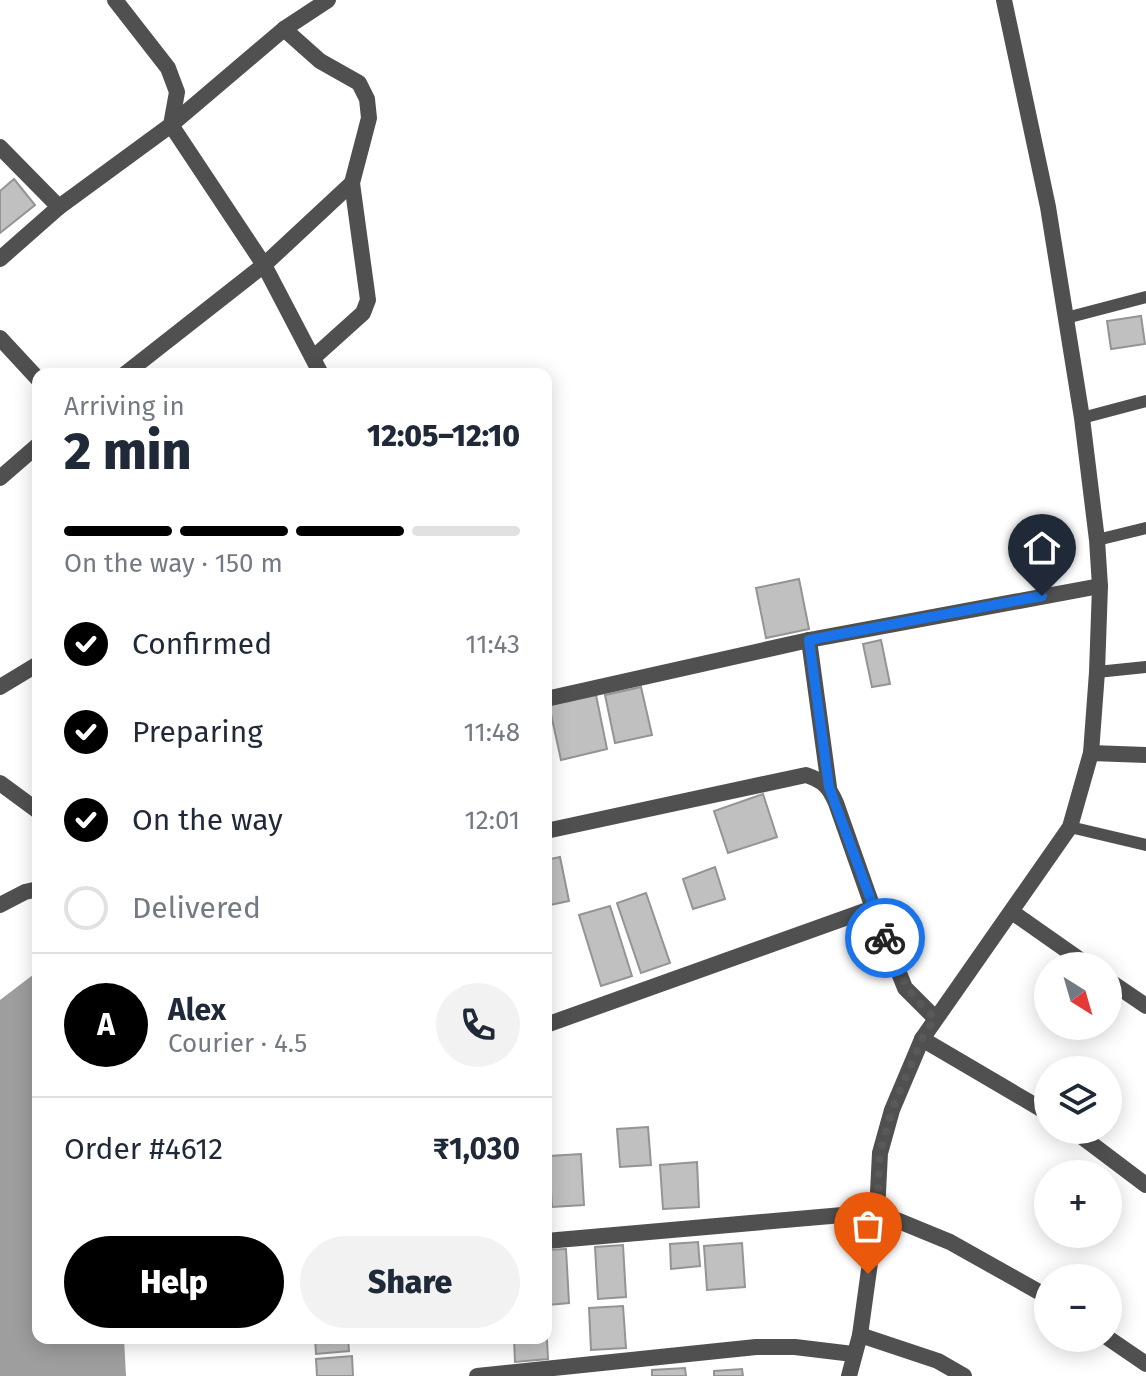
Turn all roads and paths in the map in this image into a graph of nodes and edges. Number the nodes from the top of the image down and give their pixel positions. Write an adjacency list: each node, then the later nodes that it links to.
1 (115, 0): 5 (street)
2 (328, 0): 4 (street)
3 (1004, 0): 12 (street)
4 (284, 29): 5 (street); 7 (street)
5 (171, 125): 8 (street); 10 (street)
6 (0, 147): 8 (street)
7 (352, 183): 10 (street); 14 (street)
8 (59, 207): 9 (street)
9 (0, 259)
10 (264, 265): 14 (street); 15 (street)
11 (1146, 297): 12 (lane)
12 (1066, 318): 19 (street)
13 (0, 338): 17 (street)
14 (313, 358): 16 (street)
15 (133, 368)
16 (318, 368)
17 (32, 373)
18 (1146, 401): 19 (lane)
19 (1082, 418): 23 (street)
20 (32, 450): 21 (street)
21 (0, 478)
22 (1146, 528): 23 (lane)
23 (1097, 540): 24 (street)
24 (1100, 586): 25 (street); 28 (street)
25 (809, 640): 30 (street); 34 (street)
26 (1146, 667): 28 (lane)
27 (32, 668): 29 (street)
28 (1097, 672): 31 (street)
29 (0, 687)
30 (552, 698)
31 (1091, 753): 32 (street); 36 (street)
32 (1146, 755)
33 (0, 783): 35 (street)
34 (829, 787): 37 (street); 41 (street)
35 (32, 807)
36 (1070, 827): 38 (lane); 42 (street)
37 (552, 830)
38 (1146, 845)
39 (32, 890): 40 (street)
40 (0, 905)
41 (873, 908): 46 (street); 47 (street)
42 (1012, 912): 43 (street); 46 (street)
43 (1069, 952)
44 (1122, 990): 45 (street)
45 (1146, 1006)
46 (935, 1018): 48 (street)
47 (552, 1023)
48 (922, 1039): 49 (street); 52 (street)
49 (1034, 1105)
50 (1092, 1144): 51 (street)
51 (1146, 1185)
52 (877, 1212): 53 (street); 54 (street); 55 (street)
53 (552, 1240)
54 (1034, 1289)
55 (860, 1335): 57 (street); 61 (street)
56 (1122, 1348): 58 (street)
57 (853, 1354): 59 (street); 60 (street)
58 (1146, 1364)
59 (477, 1376)
60 (849, 1376)
61 (964, 1376)

